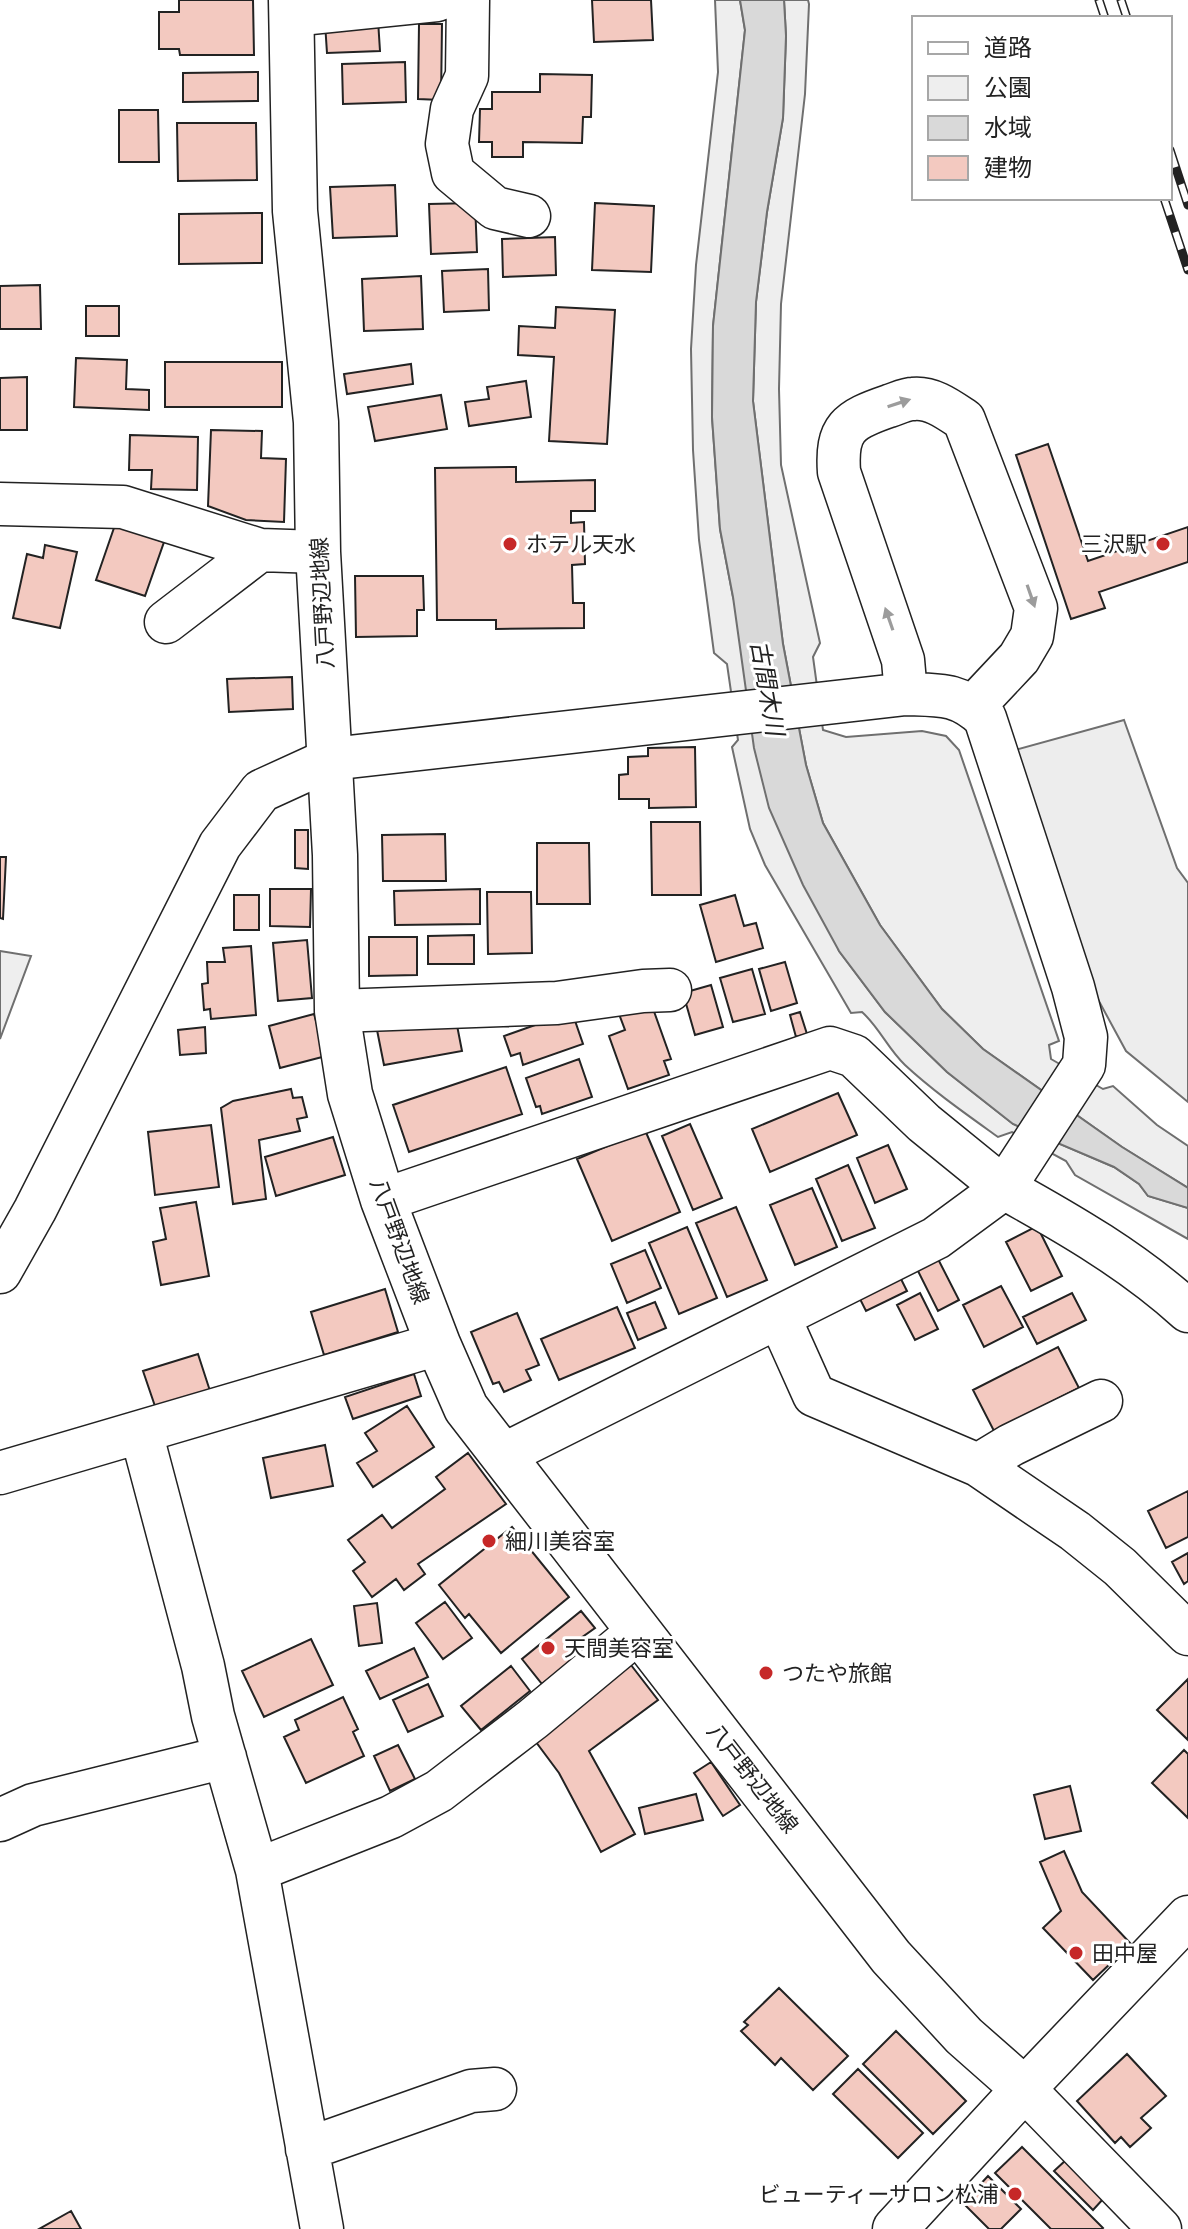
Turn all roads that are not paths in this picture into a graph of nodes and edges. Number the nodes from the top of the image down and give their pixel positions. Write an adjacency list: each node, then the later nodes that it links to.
1 (437, 0): 3 (street)
2 (468, 0): 4 (street)
3 (291, 8): 7 (main road, 八戸野辺地線)
4 (529, 216)
5 (0, 504): 6 (street)
6 (260, 550): 7 (street); 8 (street)
7 (318, 552): 11 (main road, 八戸野辺地線)
8 (166, 622)
9 (906, 694): 10 (street); 10 (street, one-way to 10); 11 (street)
10 (973, 707): 14 (street)
11 (331, 759): 13 (main road, 八戸野辺地線); 16 (street)
12 (670, 990): 13 (street)
13 (337, 1011): 15 (main road, 八戸野辺地線)
14 (1012, 1178): 15 (street); 17 (street); 18 (street)
15 (383, 1200): 19 (main road, 八戸野辺地線)
16 (0, 1272)
17 (1188, 1311)
18 (779, 1317): 22 (street); 23 (street)
19 (438, 1344): 21 (street); 22 (main road, 八戸野辺地線)
20 (1101, 1401): 23 (street)
21 (141, 1432): 24 (street); 27 (street)
22 (503, 1455): 25 (main road, 八戸野辺地線)
23 (978, 1465): 26 (street)
24 (0, 1473)
25 (639, 1631): 29 (street); 32 (main road, 八戸野辺地線)
26 (1188, 1634)
27 (225, 1757): 28 (street); 29 (street)
28 (0, 1820)
29 (257, 1870): 33 (street)
30 (1188, 1917): 32 (street)
31 (495, 2089): 33 (street)
32 (1024, 2089): 35 (main road); 36 (street)
33 (307, 2149): 34 (street)
34 (322, 2229)
35 (895, 2229)
36 (1160, 2229)

